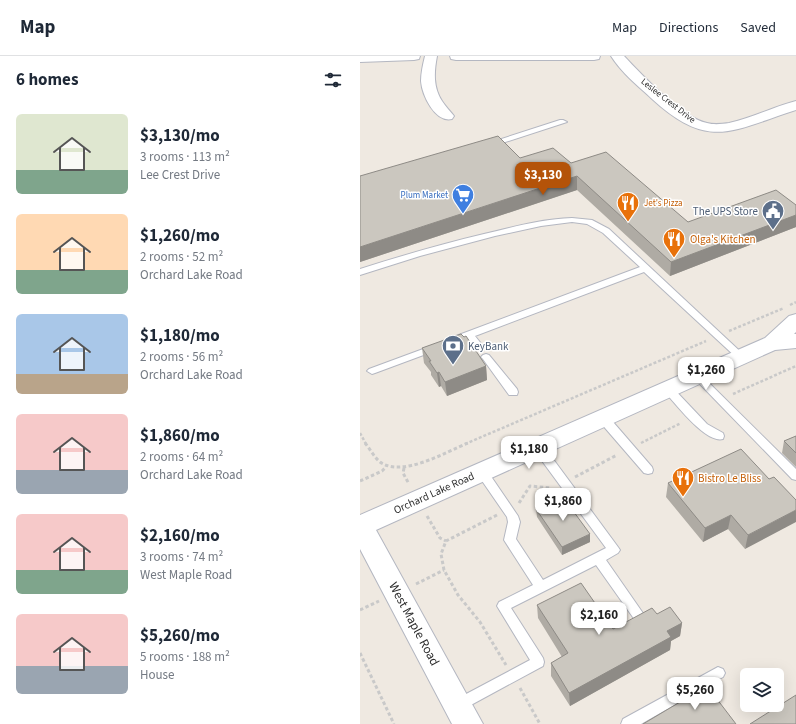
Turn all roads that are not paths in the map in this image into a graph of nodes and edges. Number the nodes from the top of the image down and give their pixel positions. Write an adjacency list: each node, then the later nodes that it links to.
1 (414, 56): 6 (street)
2 (431, 56): 8 (street)
3 (456, 56): 4 (street)
4 (594, 56)
5 (617, 56): 7 (street, Leslee Crest Drive)
6 (360, 58)
7 (796, 105)
8 (447, 116)
9 (563, 122): 10 (lane)
10 (479, 147)
11 (646, 268): 12 (lane); 14 (lane); 19 (lane)
12 (360, 272)
13 (796, 321): 16 (main road, Orchard Lake Road)
14 (469, 335): 17 (lane); 20 (lane)
15 (796, 340): 16 (main road, Orchard Lake Road)
16 (772, 343): 19 (main road, Orchard Lake Road)
17 (478, 346)
18 (486, 357): 23 (lane)
19 (740, 357): 21 (main road, Orchard Lake Road)
20 (372, 371)
21 (697, 376): 22 (main road, Orchard Lake Road); 29 (lane)
22 (668, 389): 24 (main road, Orchard Lake Road); 25 (lane)
23 (514, 392)
24 (603, 418): 26 (main road, Orchard Lake Road); 27 (lane)
25 (719, 436)
26 (538, 447): 28 (main road, Orchard Lake Road); 31 (lane)
27 (648, 470)
28 (482, 472): 30 (main road, Orchard Lake Road); 32 (lane)
29 (796, 476)
30 (360, 525): 35 (main road, West Maple Road)
31 (598, 558): 32 (lane); 33 (lane)
32 (541, 587): 35 (lane)
33 (641, 618)
34 (718, 673): 36 (lane)
35 (463, 715)
36 (628, 724)

